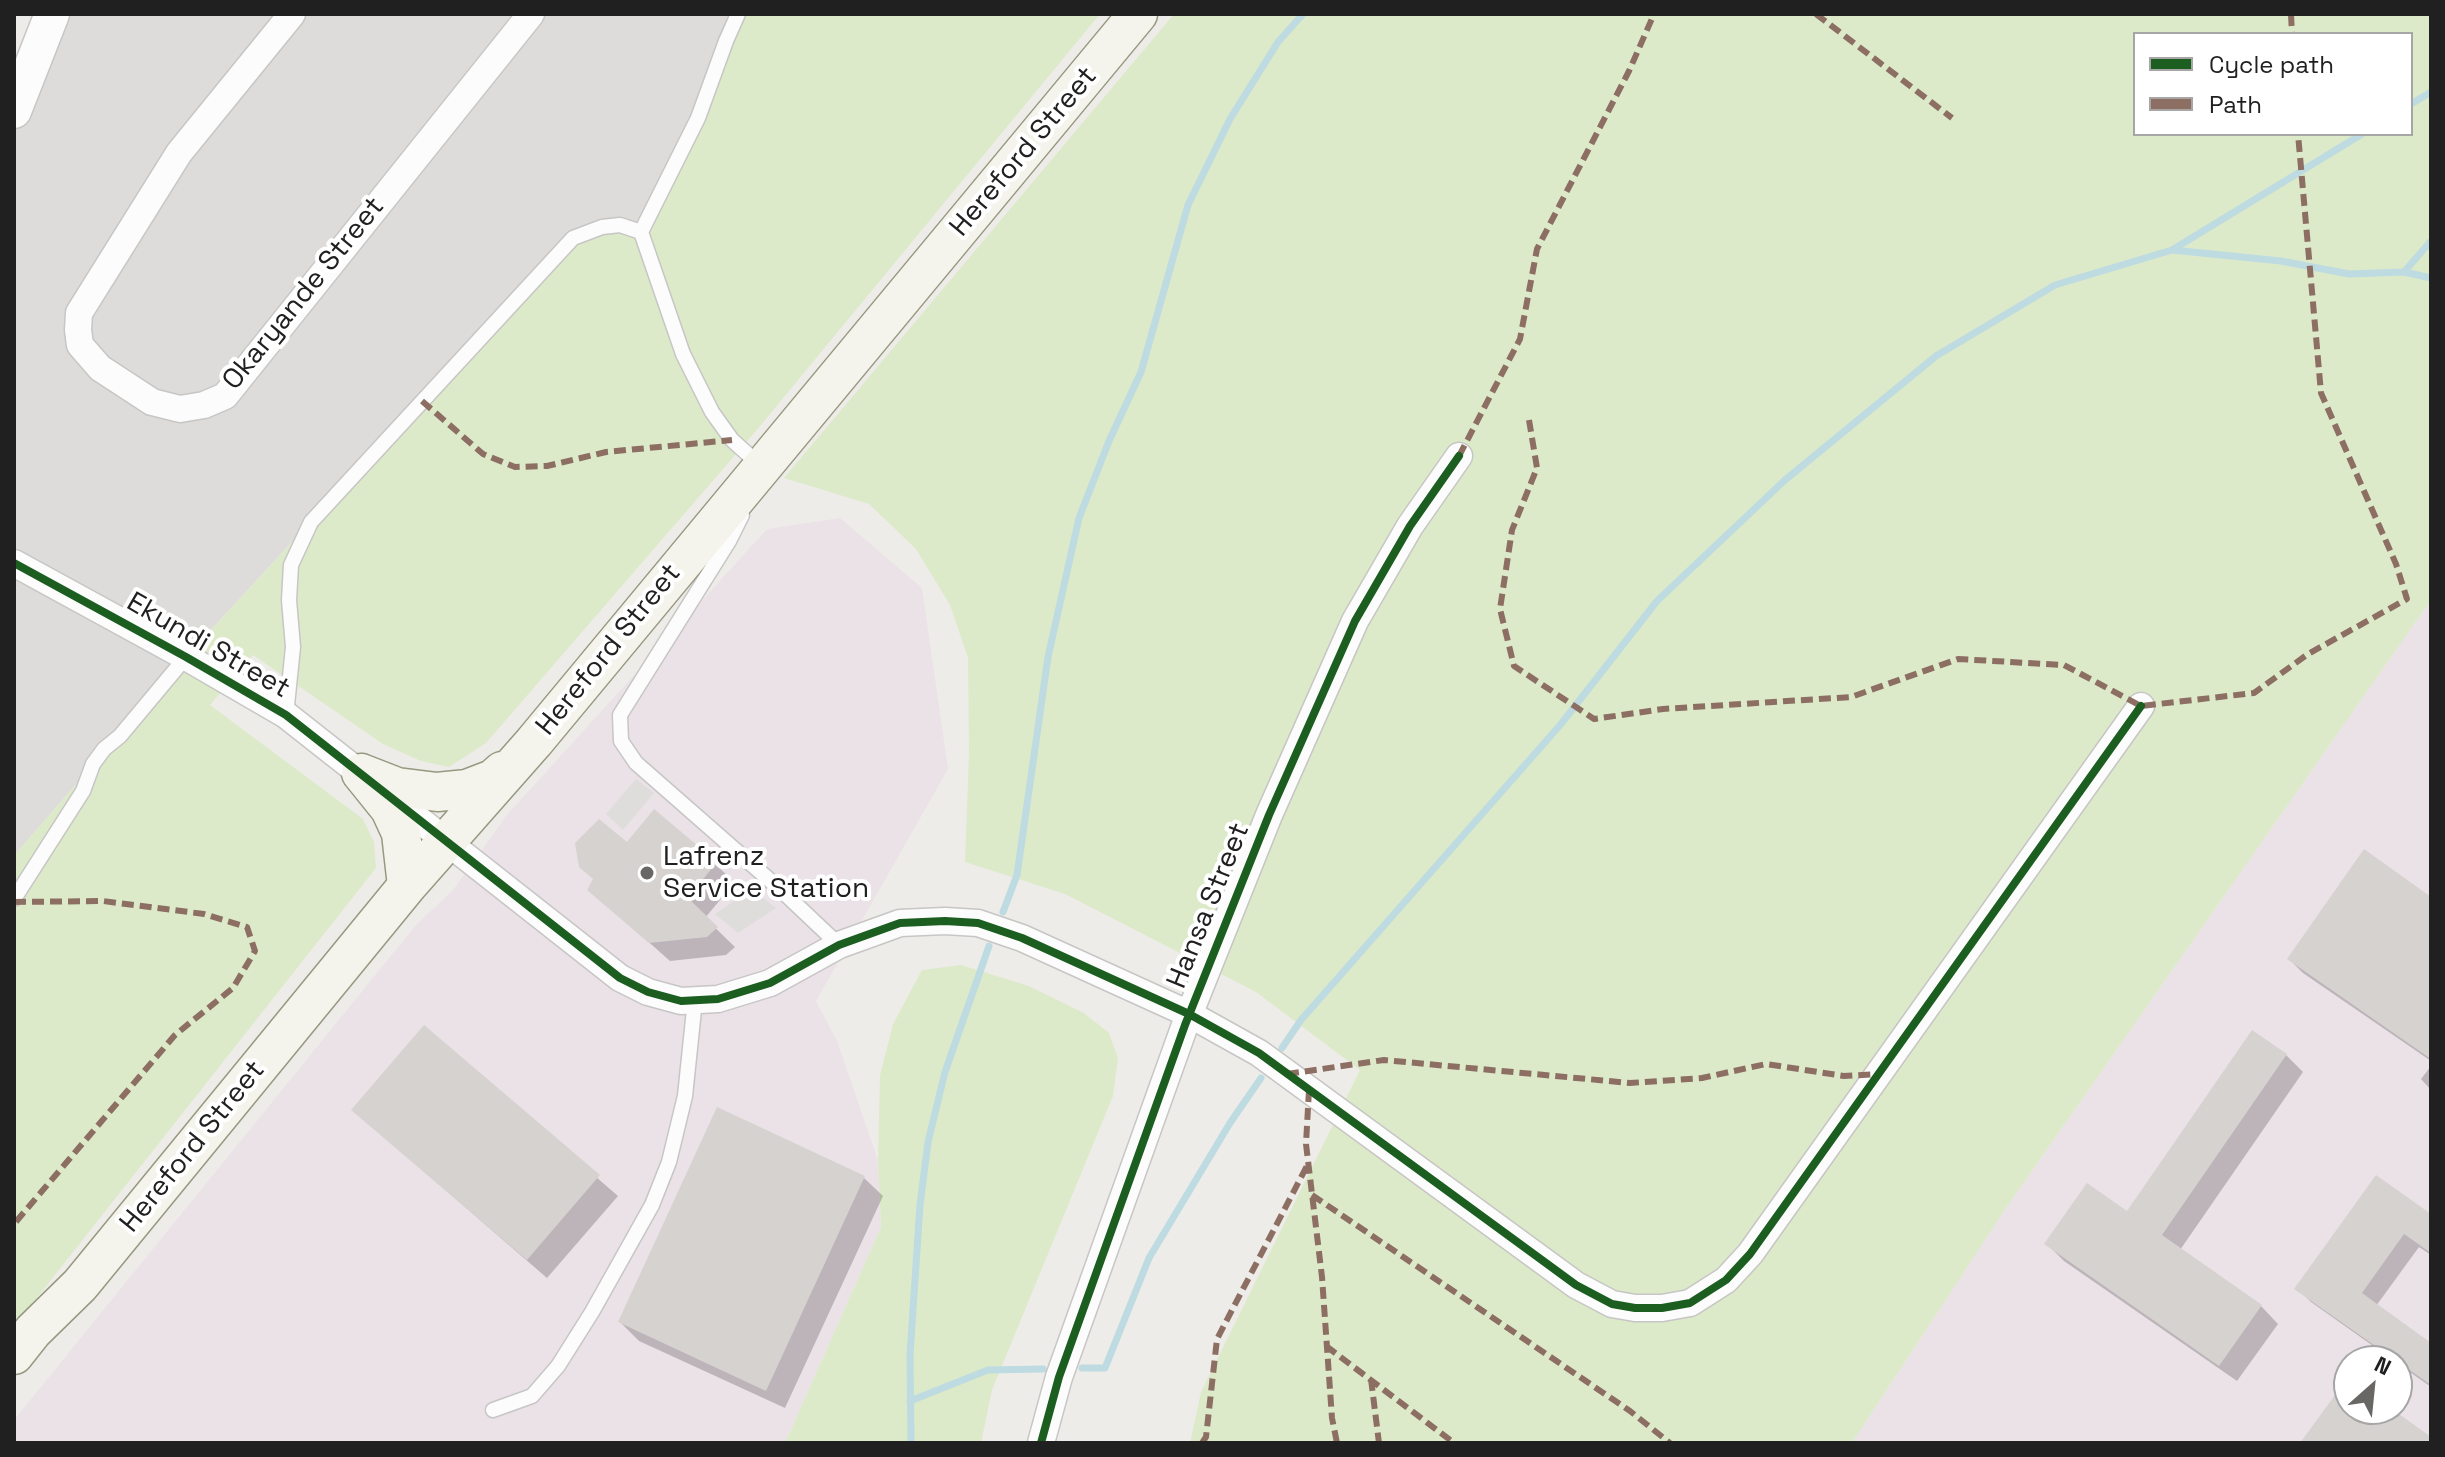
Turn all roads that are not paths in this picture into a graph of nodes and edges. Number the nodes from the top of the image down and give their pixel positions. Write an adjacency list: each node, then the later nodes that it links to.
1 (52, 14): 6 (street)
2 (292, 14): 3 (street, Okaryande Street)
3 (531, 14)
4 (738, 14): 7 (lane)
5 (1128, 22): 9 (main road, Hereford Street)
6 (14, 111)
7 (641, 232): 9 (lane); 13 (lane)
8 (1459, 456): 21 (street, Hansa Street)
9 (762, 465): 14 (main road, Hereford Street); 19 (lane)
10 (14, 563): 11 (street, Ekundi Street)
11 (186, 657): 13 (street, Ekundi Street); 18 (lane)
12 (2141, 706): 21 (street, Ekundi Street)
13 (286, 715): 15 (street, Ekundi Street)
14 (534, 742): 15 (main road); 16 (main road, Hereford Street)
15 (361, 773): 16 (street, Ekundi Street); 17 (main road)
16 (444, 842): 17 (main road, Hereford Street); 20 (street, Ekundi Street)
17 (407, 886): 22 (main road, Hereford Street)
18 (14, 899)
19 (839, 945): 20 (street, Ekundi Street); 21 (street, Ekundi Street)
20 (695, 1000): 25 (lane)
21 (1189, 1014): 26 (street, Hansa Street)
22 (80, 1285): 23 (main road, Hereford Street); 24 (main road, Hereford Street)
23 (14, 1355)
24 (14, 1384)
25 (493, 1410)
26 (1041, 1443)

